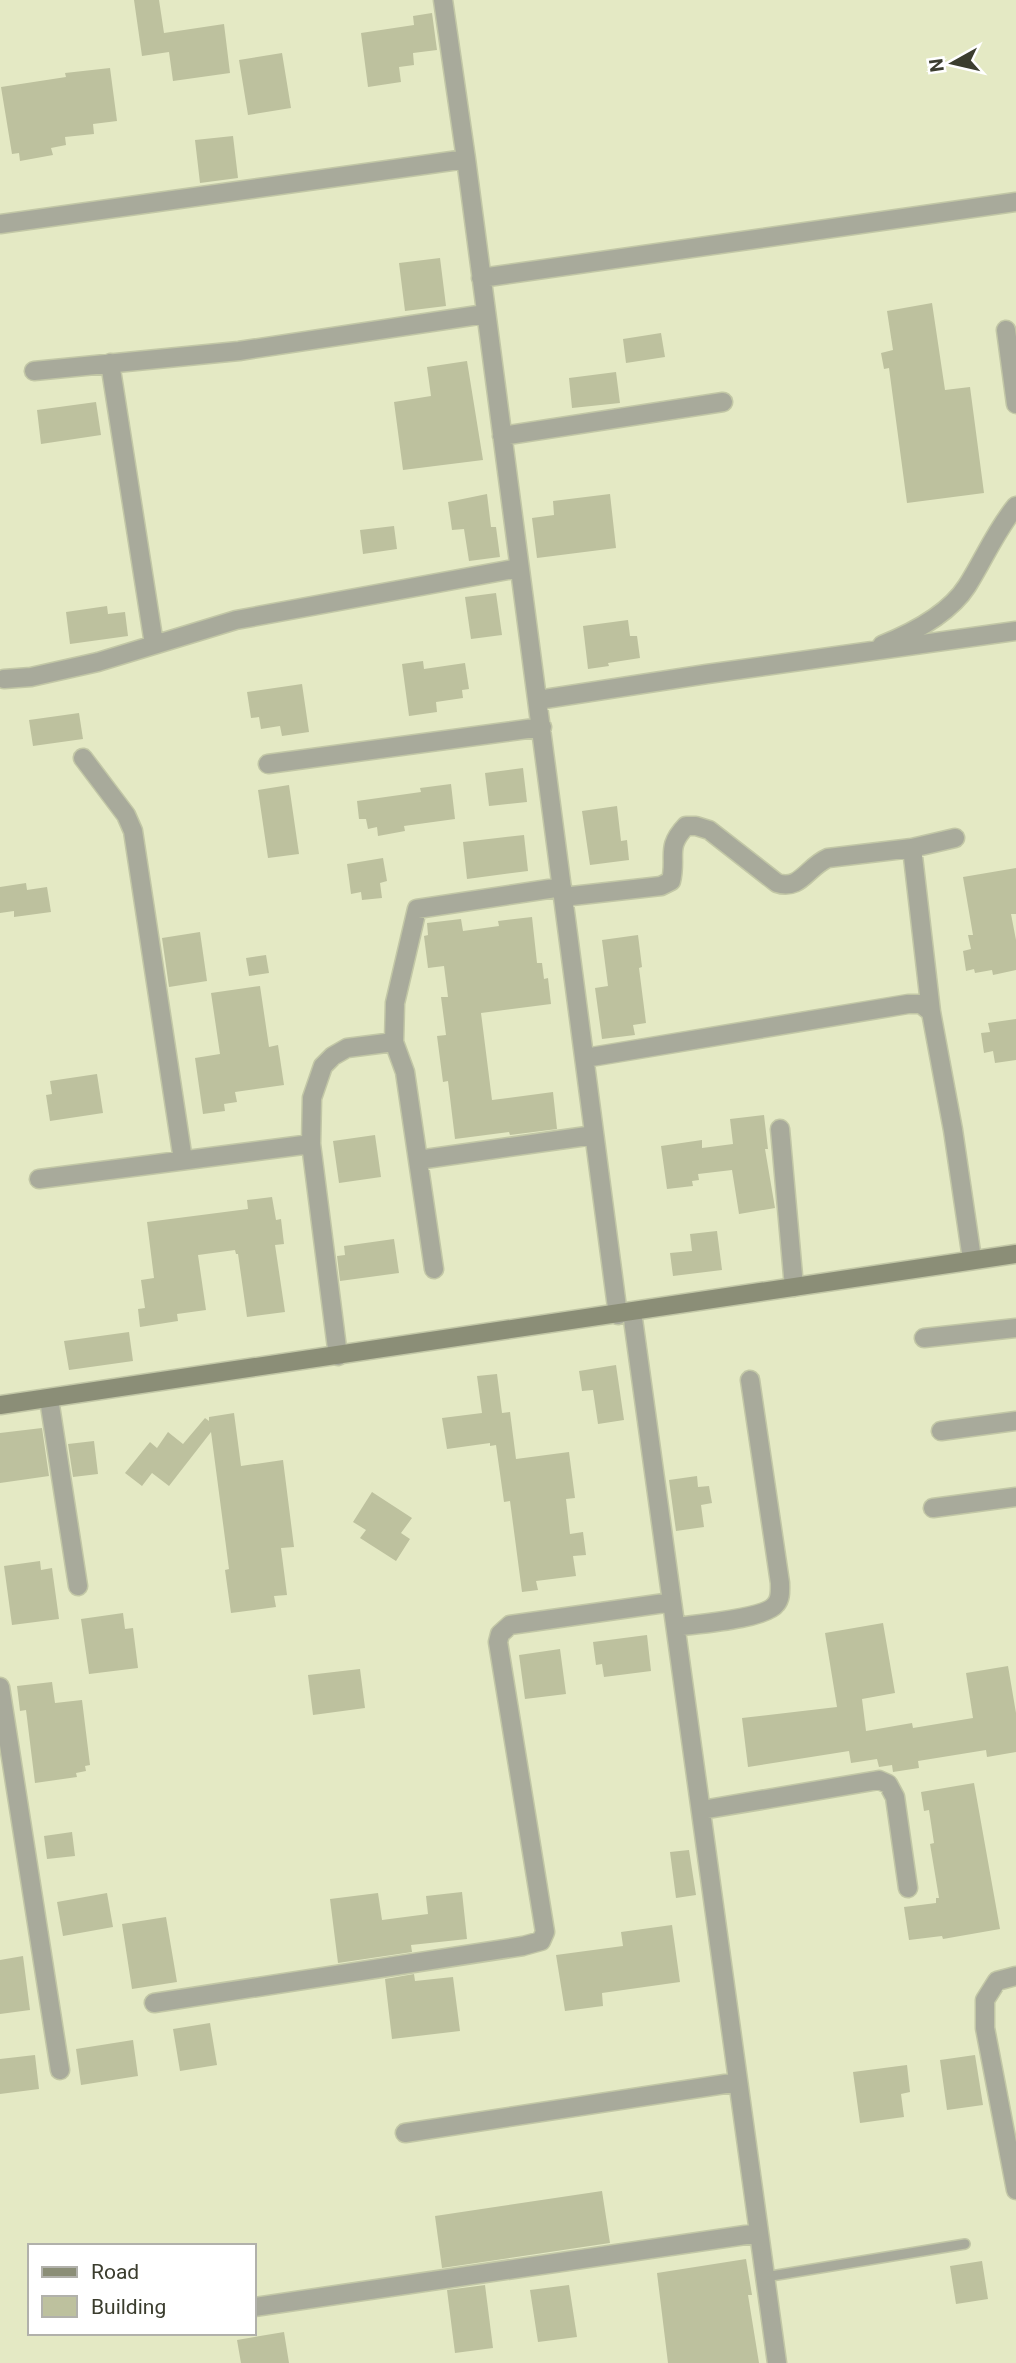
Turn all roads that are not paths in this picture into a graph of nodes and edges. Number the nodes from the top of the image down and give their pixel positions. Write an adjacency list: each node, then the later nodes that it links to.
1 (443, 0): 2 (street)
2 (467, 159): 4 (street); 5 (street)
3 (1016, 202): 5 (street)
4 (0, 224)
5 (481, 278): 6 (street)
6 (485, 314): 8 (street); 12 (street)
7 (1006, 330): 11 (street)
8 (110, 363): 9 (street); 16 (street)
9 (34, 371)
10 (723, 402): 12 (street)
11 (1016, 404)
12 (502, 436): 14 (street)
13 (1016, 506): 17 (street)
14 (519, 568): 16 (street); 19 (street)
15 (1016, 631): 17 (street)
16 (154, 644): 18 (street)
17 (859, 654): 19 (street)
18 (4, 679)
19 (538, 700): 20 (street)
20 (542, 727): 22 (street); 25 (street)
21 (83, 758): 32 (street)
22 (268, 764)
23 (955, 838): 24 (street)
24 (912, 848): 25 (street); 26 (street)
25 (562, 892): 27 (street); 28 (street)
26 (931, 1012): 28 (street); 36 (street)
27 (394, 1042): 31 (street); 33 (street)
28 (585, 1058): 30 (street)
29 (780, 1129): 38 (street)
30 (594, 1135): 33 (street); 39 (street)
31 (311, 1144): 32 (street); 42 (street)
32 (184, 1160): 34 (street)
33 (418, 1160): 37 (street)
34 (39, 1179)
35 (1016, 1254): 36 (main road)
36 (972, 1259): 38 (main road)
37 (434, 1269)
38 (794, 1287): 39 (main road)
39 (625, 1313): 42 (main road); 51 (street)
40 (1016, 1328): 41 (street)
41 (924, 1338)
42 (338, 1356): 44 (main road)
43 (750, 1380): 52 (street)
44 (49, 1399): 45 (main road); 50 (street)
45 (0, 1405)
46 (1016, 1421): 47 (street)
47 (941, 1431)
48 (1016, 1497): 49 (street)
49 (933, 1508)
50 (78, 1586)
51 (672, 1602): 52 (street); 57 (street)
52 (676, 1627): 54 (street)
53 (0, 1687): 58 (street)
54 (702, 1810): 55 (street); 59 (street)
55 (908, 1888)
56 (1016, 1976): 61 (street)
57 (155, 2003)
58 (60, 2070)
59 (738, 2082): 60 (street); 62 (street)
60 (405, 2133)
61 (1016, 2190)
62 (759, 2233): 64 (street); 65 (street)
63 (965, 2244): 64 (lane)
64 (765, 2277): 66 (street)
65 (256, 2307)
66 (778, 2363)

